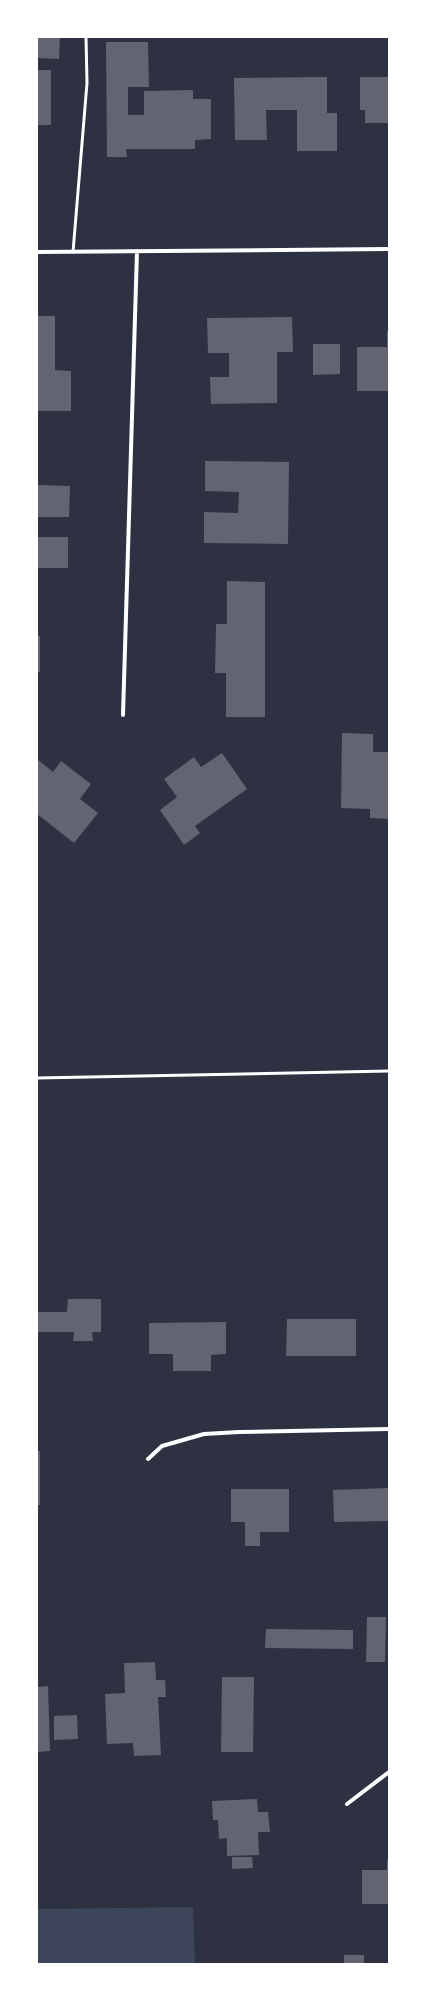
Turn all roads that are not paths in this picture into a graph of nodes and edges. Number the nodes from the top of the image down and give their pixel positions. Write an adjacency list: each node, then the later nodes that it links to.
1 (86, 37): 5 (lane)
2 (389, 249): 3 (street)
3 (137, 251): 5 (street); 6 (street)
4 (37, 252): 5 (street)
5 (73, 252)
6 (123, 715)
7 (389, 1070): 8 (lane)
8 (37, 1078)
9 (389, 1429): 10 (street)
10 (148, 1459)
11 (389, 1772): 12 (street)
12 (347, 1804)

